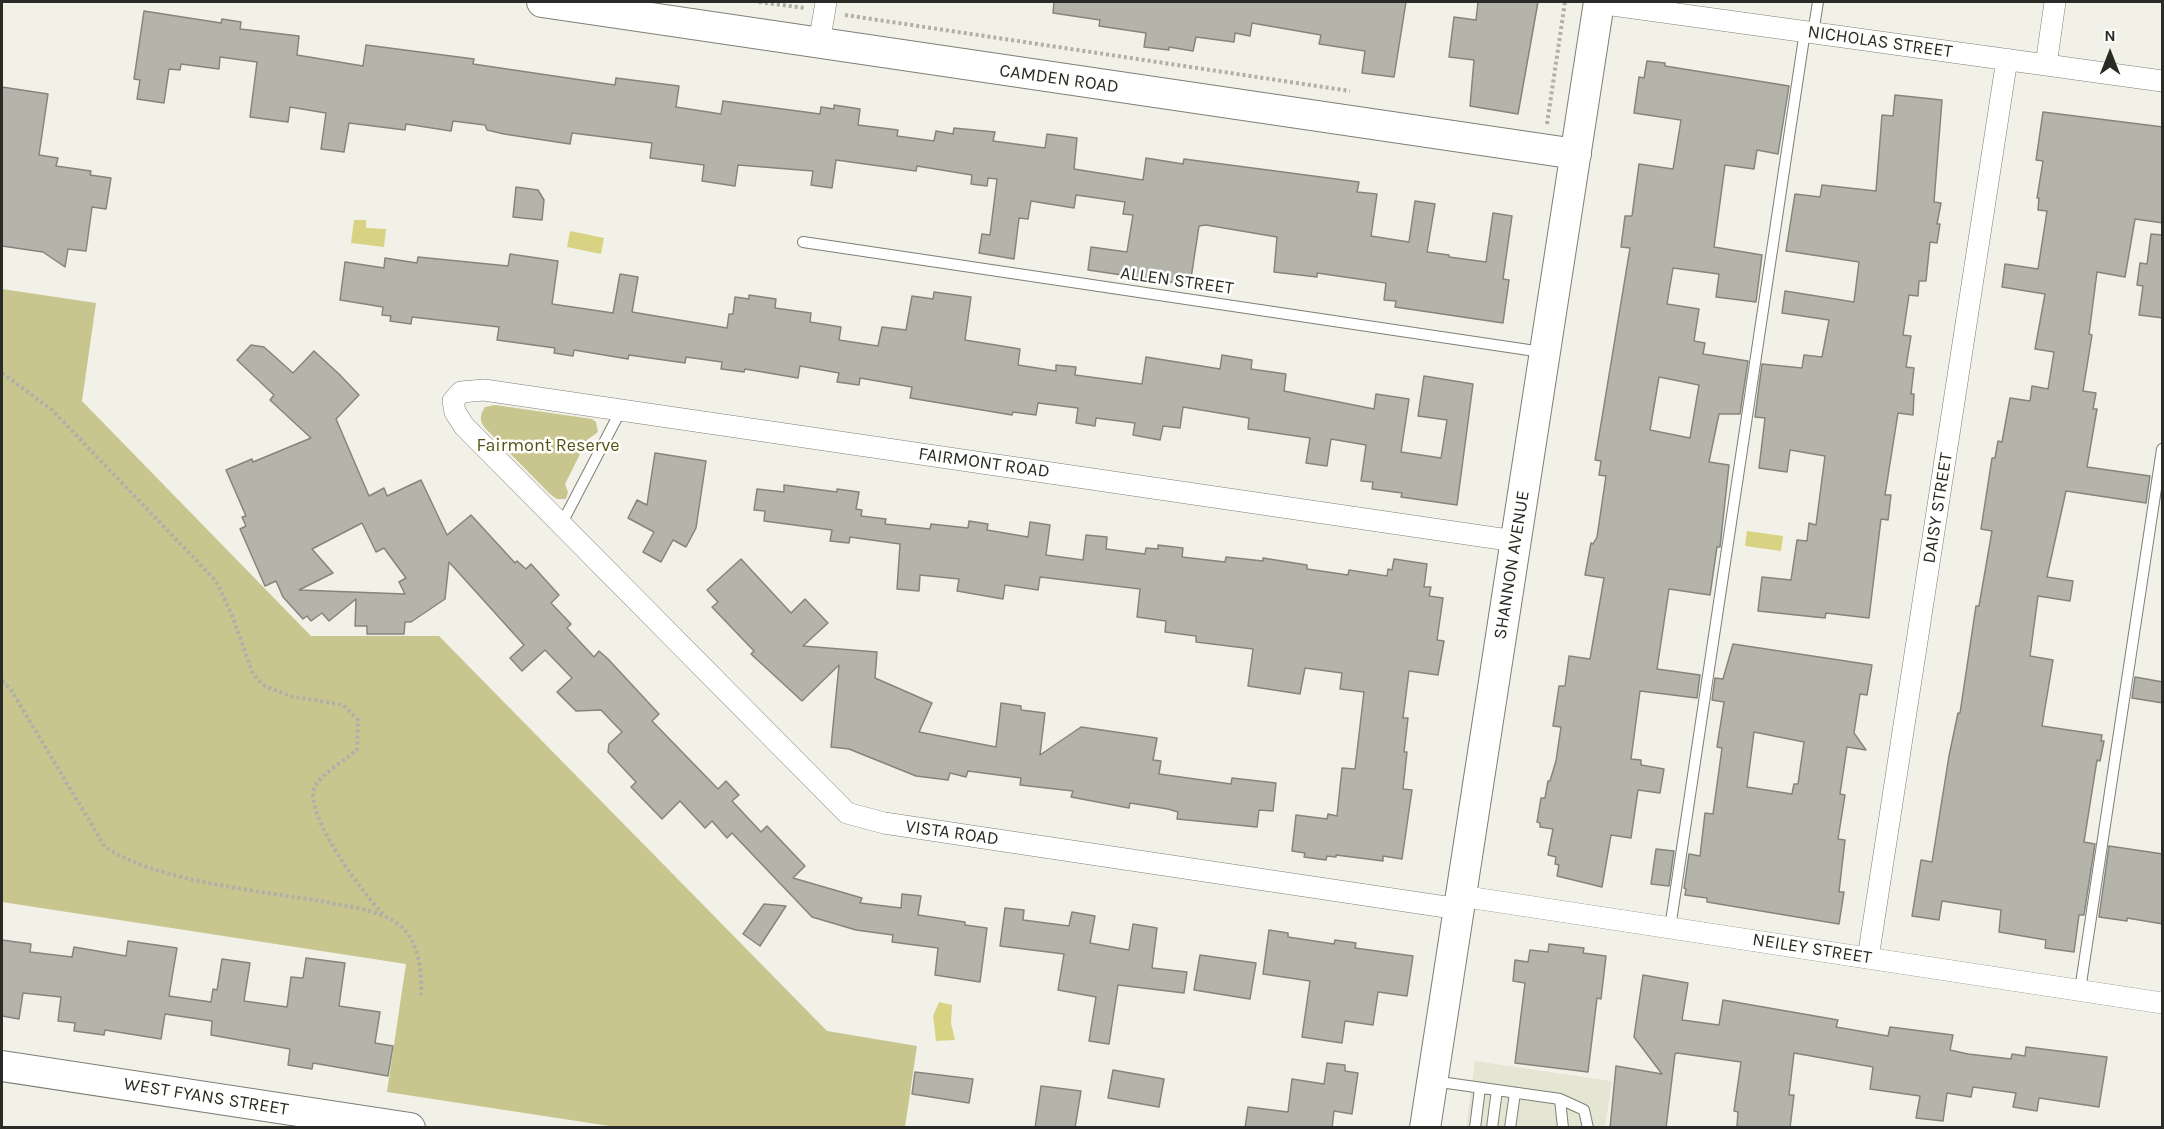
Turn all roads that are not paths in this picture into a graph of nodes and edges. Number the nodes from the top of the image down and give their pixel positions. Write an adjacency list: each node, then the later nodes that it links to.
1 (542, 2): 7 (street, CAMDEN ROAD)
2 (1598, 2): 6 (street, NICHOLAS STREET); 11 (street, SHANNON AVENUE)
3 (1818, 2): 6 (lane)
4 (2055, 2): 9 (street)
5 (825, 6): 7 (street)
6 (1809, 32): 8 (street, NICHOLAS STREET); 20 (lane)
7 (819, 44): 11 (street, CAMDEN ROAD)
8 (2007, 59): 9 (street, NICHOLAS STREET); 21 (street, DAISY STREET)
9 (2046, 65): 10 (street, NICHOLAS STREET)
10 (2163, 81)
11 (1576, 154): 13 (street, SHANNON AVENUE)
12 (803, 242): 13 (lane, ALLEN STREET)
13 (1545, 353): 18 (street, SHANNON AVENUE)
14 (454, 398): 15 (street, FAIRMONT ROAD); 17 (street, VISTA ROAD)
15 (621, 410): 17 (lane); 18 (street, FAIRMONT ROAD)
16 (2163, 449): 22 (lane)
17 (561, 525): 19 (street, VISTA ROAD)
18 (1515, 541): 19 (street, SHANNON AVENUE)
19 (1460, 902): 20 (street, NEILEY STREET); 25 (street, SHANNON AVENUE)
20 (1670, 928): 21 (street, NEILEY STREET)
21 (1868, 958): 22 (street, NEILEY STREET)
22 (2080, 990): 23 (street, NEILEY STREET)
23 (2163, 1003)
24 (2, 1066): 30 (street, WEST FYANS STREET)
25 (1432, 1081): 26 (lane); 31 (street, SHANNON AVENUE)
26 (1480, 1088): 27 (lane); 32 (lane)
27 (1497, 1090): 28 (lane); 33 (lane)
28 (1515, 1093): 29 (lane); 34 (lane)
29 (1560, 1099): 35 (lane); 36 (lane)
30 (410, 1128)
31 (1425, 1128)
32 (1474, 1128)
33 (1492, 1128)
34 (1510, 1128)
35 (1563, 1128)
36 (1588, 1128)

